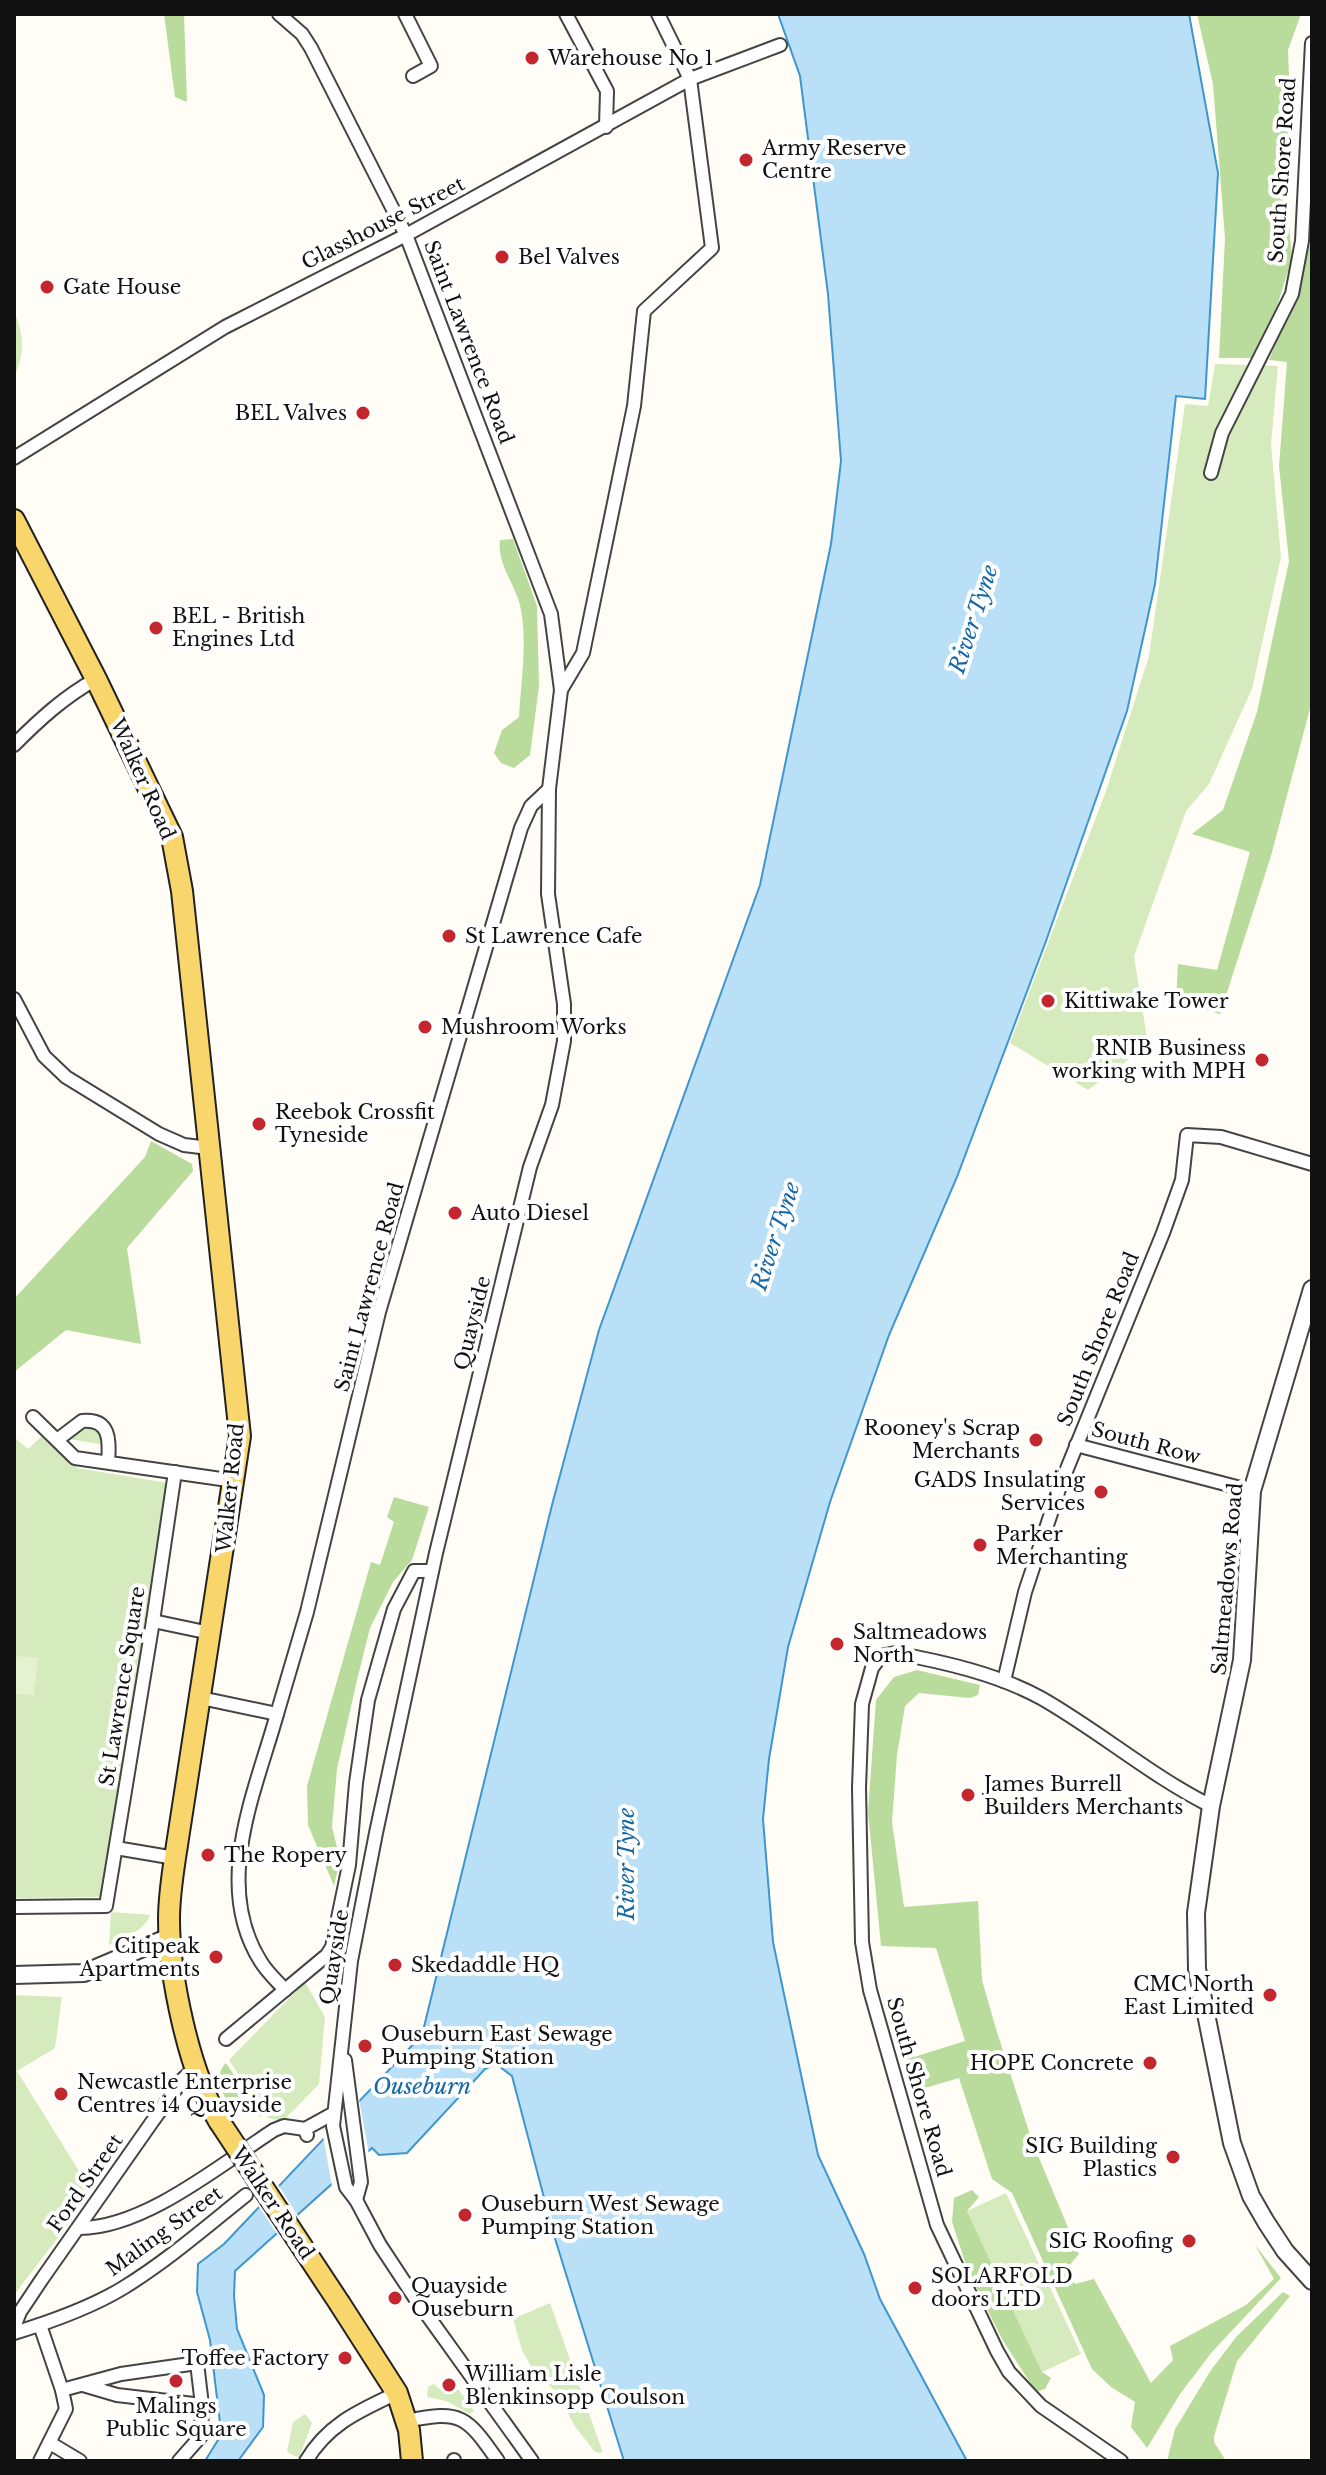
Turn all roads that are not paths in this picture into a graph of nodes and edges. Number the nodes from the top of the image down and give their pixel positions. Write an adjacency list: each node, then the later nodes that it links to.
1 (405, 14): 7 (street)
2 (566, 14): 9 (street)
3 (659, 14): 8 (street)
4 (287, 17): 10 (street, Saint Lawrence Road)
5 (1312, 43): 12 (street, South Shore Road)
6 (780, 45): 8 (street, Glasshouse Street)
7 (413, 76)
8 (690, 79): 9 (street, Glasshouse Street); 16 (street)
9 (606, 127): 10 (street, Glasshouse Street)
10 (406, 235): 11 (street, Glasshouse Street); 14 (street, Saint Lawrence Road)
11 (14, 458)
12 (1211, 473)
13 (14, 520): 15 (main road, Walker Road)
14 (551, 614): 16 (street, Quayside)
15 (96, 679): 17 (street); 20 (main road, Walker Road)
16 (561, 690): 18 (street, Quayside)
17 (14, 745)
18 (549, 789): 30 (street, Quayside); 35 (street, Saint Lawrence Road)
19 (14, 999): 20 (street)
20 (209, 1148): 28 (main road, Walker Road)
21 (1312, 1164): 25 (street, South Shore Road)
22 (1312, 1289): 29 (street, Saltmeadows Road)
23 (33, 1417): 24 (street)
24 (57, 1440): 26 (street); 26 (street)
25 (1076, 1445): 29 (street, South Row); 33 (street, South Shore Road)
26 (108, 1462): 27 (street)
27 (175, 1472): 28 (street); 31 (street, St Lawrence Square)
28 (235, 1481): 32 (main road, Walker Road)
29 (1252, 1491): 36 (street, Saltmeadows Road)
30 (432, 1571): 42 (street); 43 (street, Quayside)
31 (153, 1621): 32 (street); 37 (street, St Lawrence Square)
32 (210, 1633): 34 (main road, Walker Road)
33 (1004, 1681): 36 (street); 66 (street, South Shore Road)
34 (201, 1698): 35 (street); 38 (main road, Walker Road)
35 (277, 1714): 42 (street, Saint Lawrence Road)
36 (1211, 1806): 50 (street, Saltmeadows Road)
37 (116, 1848): 38 (street); 39 (street, St Lawrence Square)
38 (175, 1858): 40 (main road, Walker Road)
39 (14, 1907)
40 (169, 1937): 41 (street); 45 (main road, Walker Road)
41 (14, 1975)
42 (285, 1990): 44 (street)
43 (342, 2037): 46 (street, Quayside); 48 (street, Quayside)
44 (226, 2039)
45 (196, 2067): 49 (street, Ford Street); 55 (main road, Walker Road, bridge)
46 (334, 2113): 48 (street, Quayside); 49 (street)
47 (246, 2195): 51 (street, Maling Street)
48 (356, 2200): 65 (street)
49 (80, 2228): 52 (street, Ford Street)
50 (1312, 2281)
51 (40, 2325): 52 (street, Maling Street); 54 (street)
52 (14, 2330)
53 (83, 2385): 54 (street); 56 (street); 56 (street)
54 (62, 2390): 58 (street)
55 (397, 2393): 57 (main road, Walker Road); 62 (street)
56 (202, 2405): 61 (street)
57 (408, 2425): 63 (main road, Walker Road); 64 (street)
58 (50, 2443): 59 (street); 60 (street)
59 (40, 2461)
60 (80, 2461)
61 (179, 2461)
62 (306, 2461)
63 (412, 2461)
64 (498, 2461)
65 (532, 2461)
66 (1121, 2461)

